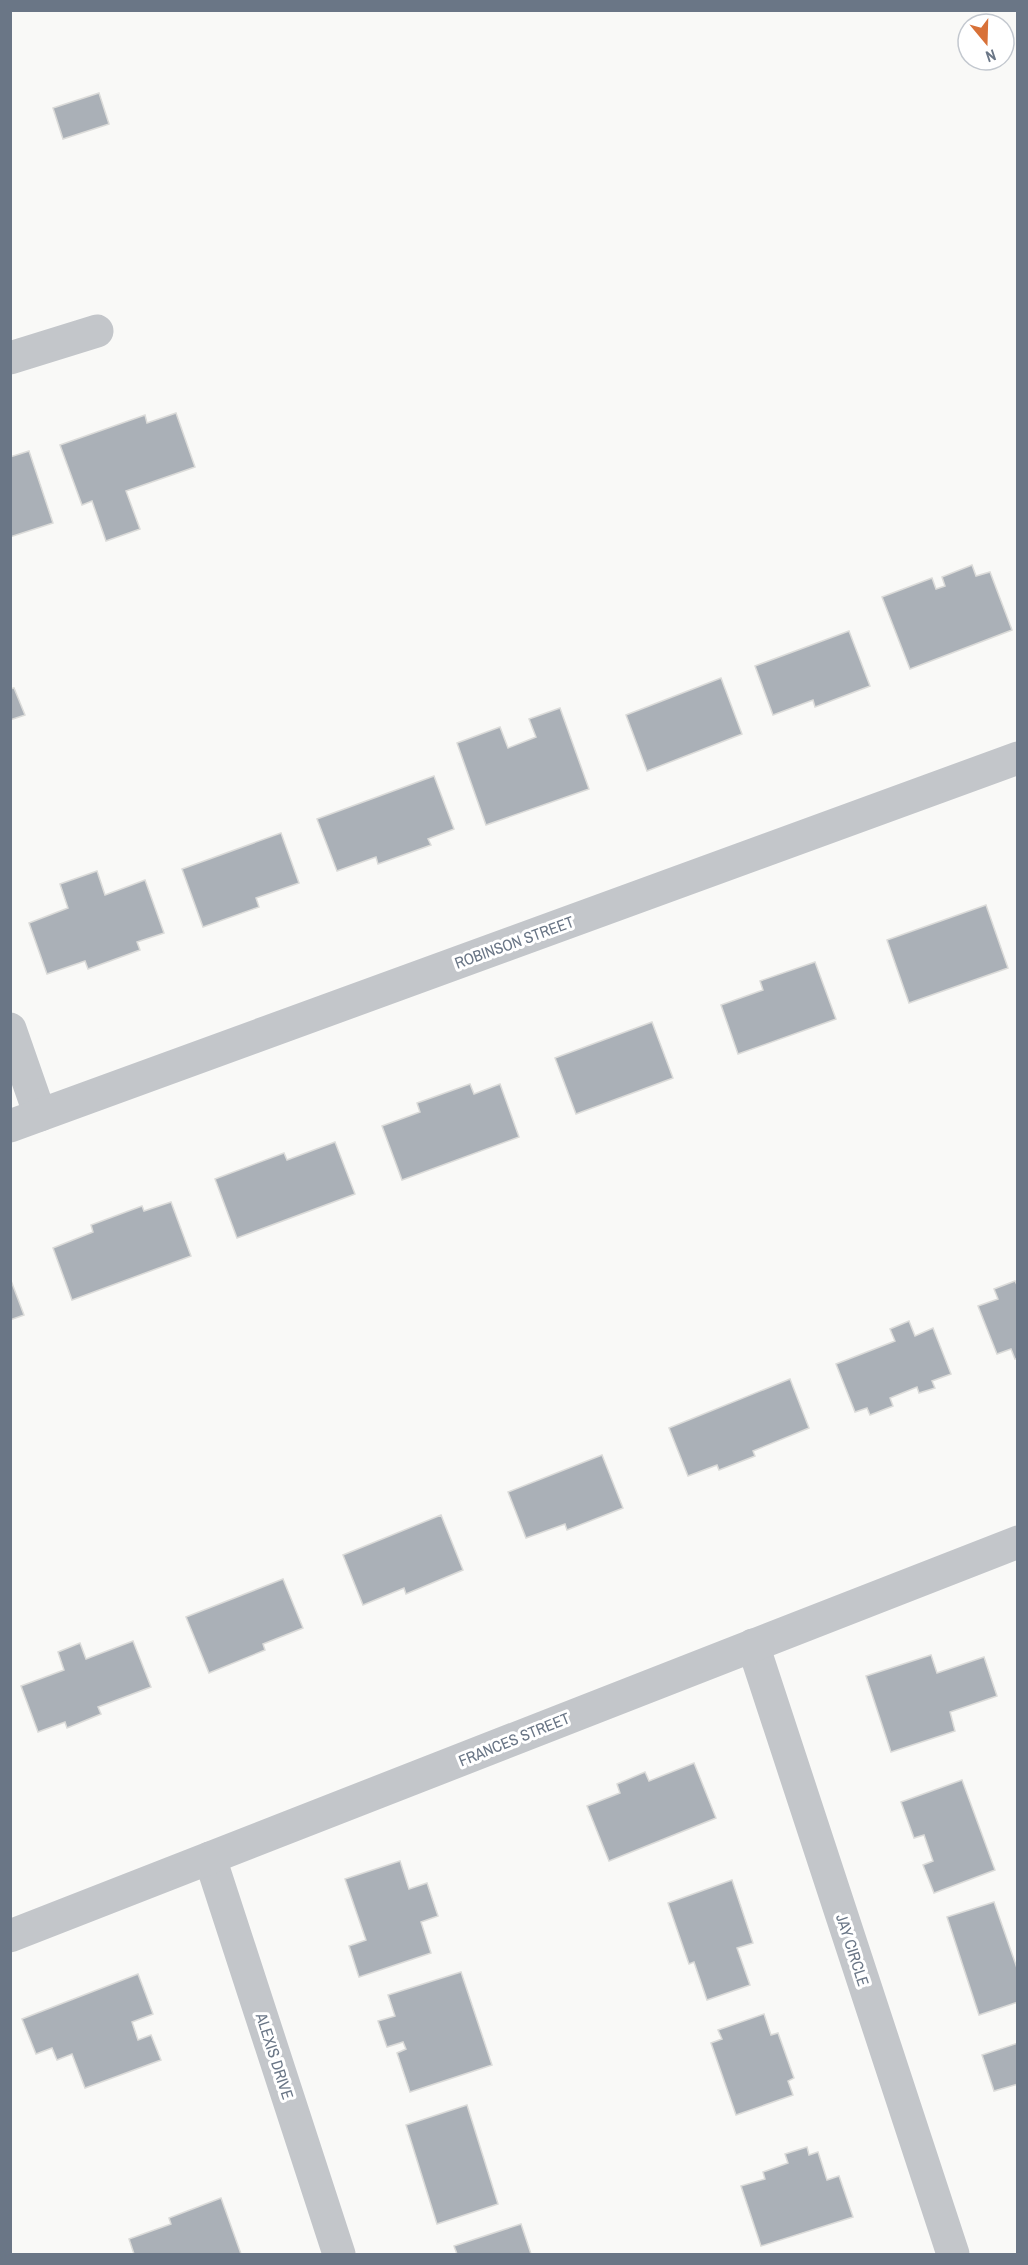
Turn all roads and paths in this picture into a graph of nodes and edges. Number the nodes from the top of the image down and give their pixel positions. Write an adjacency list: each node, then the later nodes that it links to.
1 (97, 331): 2 (street)
2 (10, 358)
3 (1017, 758): 5 (street, ROBINSON STREET)
4 (10, 1029): 5 (street)
5 (25, 1120)
6 (1017, 1542): 7 (street, FRANCES STREET)
7 (753, 1645): 8 (street, FRANCES STREET); 11 (street, JAY CIRCLE)
8 (210, 1858): 9 (street, FRANCES STREET); 10 (street, ALEXIS DRIVE)
9 (10, 1936)
10 (339, 2254)
11 (953, 2254)

